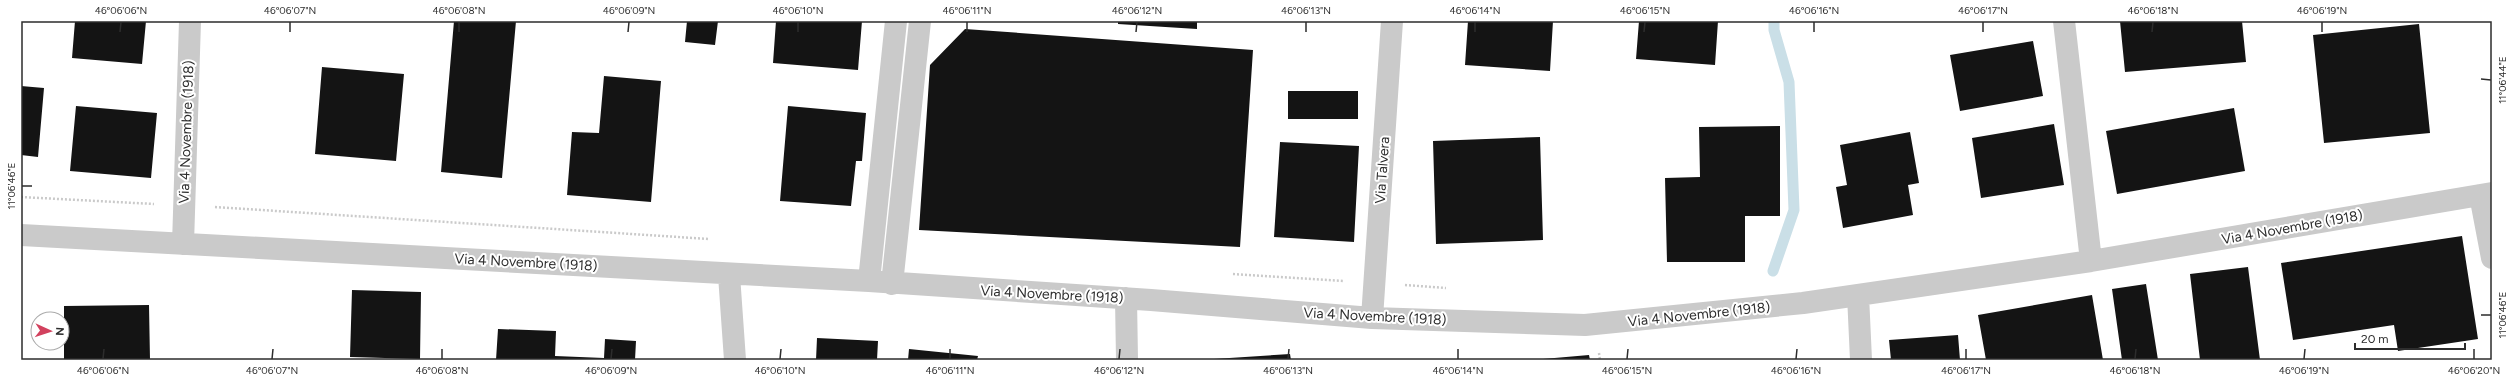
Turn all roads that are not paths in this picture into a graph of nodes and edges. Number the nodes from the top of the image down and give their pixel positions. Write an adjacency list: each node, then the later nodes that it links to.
1 (190, 21): 8 (street, Via 4 Novembre (1918))
2 (896, 21): 12 (street)
3 (920, 21): 13 (street)
4 (1392, 21): 16 (street, Via Talvera)
5 (2064, 21): 10 (street)
6 (2486, 194): 9 (street); 10 (street, Via 4 Novembre (1918))
7 (21, 235): 8 (street, Via 4 Novembre (1918))
8 (183, 244): 11 (street, Via 4 Novembre (1918))
9 (2492, 258)
10 (2092, 261): 14 (street, Via 4 Novembre (1918))
11 (729, 275): 12 (street, Via 4 Novembre (1918)); 17 (street)
12 (869, 282): 13 (street, Via 4 Novembre (1918))
13 (892, 284): 15 (street, Via 4 Novembre (1918))
14 (1858, 295): 16 (street, Via 4 Novembre (1918)); 19 (street)
15 (1126, 298): 16 (street, Via 4 Novembre (1918)); 18 (street)
16 (1372, 318)
17 (736, 360)
18 (1127, 360)
19 (1860, 360)

